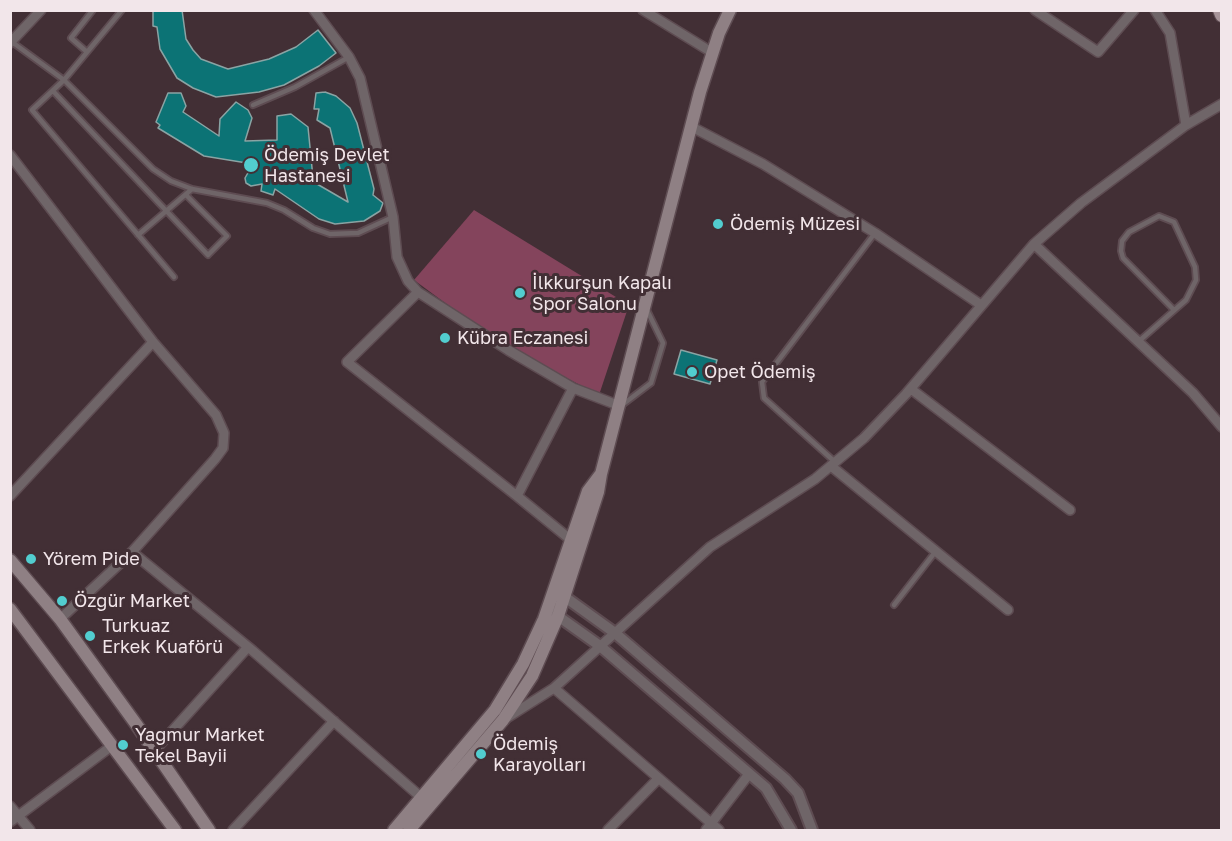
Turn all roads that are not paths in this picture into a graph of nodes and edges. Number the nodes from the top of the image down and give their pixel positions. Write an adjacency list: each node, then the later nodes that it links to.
1 (41, 10): 12 (street)
2 (93, 10): 13 (lane)
3 (122, 10): 13 (lane)
4 (314, 10): 15 (street)
5 (644, 10): 14 (street)
6 (730, 10): 14 (main road)
7 (1035, 10): 8 (street)
8 (1134, 10)
9 (1155, 10): 20 (street)
10 (1220, 10): 11 (main road)
11 (1221, 15)
12 (11, 42): 16 (lane)
13 (87, 52): 16 (lane)
14 (713, 53): 21 (main road)
15 (350, 57): 19 (lane); 26 (street)
16 (64, 80): 17 (lane); 23 (lane)
17 (53, 91): 25 (lane); 28 (lane)
18 (1221, 104): 20 (street)
19 (253, 105)
20 (1186, 125): 29 (street)
21 (692, 127): 27 (street); 33 (main road)
22 (10, 155): 35 (street)
23 (192, 189): 24 (lane); 26 (lane)
24 (187, 196): 25 (lane); 25 (lane)
25 (168, 211): 28 (lane)
26 (393, 217): 31 (street)
27 (875, 233): 32 (street); 41 (lane)
28 (138, 236): 30 (lane)
29 (1034, 244): 32 (street); 36 (street)
30 (174, 278)
31 (418, 292): 37 (street); 44 (street)
32 (981, 305): 38 (street)
33 (645, 306): 39 (main road); 39 (lane)
34 (1174, 310): 34 (lane); 36 (lane)
35 (153, 342): 43 (street); 48 (street)
36 (1138, 342): 40 (street)
37 (573, 388): 39 (street); 44 (street)
38 (910, 389): 41 (street); 45 (street)
39 (620, 406): 42 (main road)
40 (1221, 427)
41 (833, 464): 47 (street); 57 (street)
42 (601, 474): 46 (main road); 51 (main road)
43 (10, 496)
44 (516, 496): 46 (street)
45 (1070, 510)
46 (571, 540): 50 (main road)
47 (936, 551): 52 (lane); 54 (street)
48 (132, 552): 56 (street); 59 (street)
49 (10, 560): 56 (main road)
50 (554, 590): 51 (street); 55 (main road)
51 (565, 598): 55 (main road); 57 (street)
52 (894, 605)
53 (10, 609): 63 (main road)
54 (1008, 610)
55 (553, 612): 58 (street); 61 (main road); 67 (main road)
56 (60, 619): 64 (main road)
57 (615, 633): 58 (street); 80 (street)
58 (600, 646): 60 (street); 65 (street)
59 (248, 647): 62 (street); 64 (street)
60 (554, 688): 61 (street); 66 (street)
61 (503, 720): 76 (main road)
62 (334, 721): 67 (street); 74 (street)
63 (113, 745): 69 (street); 72 (main road)
64 (155, 750): 73 (main road)
65 (749, 774): 70 (street); 79 (street)
66 (658, 779): 70 (street); 77 (street)
67 (422, 798): 75 (main road)
68 (10, 806): 69 (street)
69 (14, 819): 71 (street)
70 (709, 827): 78 (street)
71 (30, 831)
72 (175, 831)
73 (209, 831)
74 (233, 831)
75 (394, 831)
76 (409, 831)
77 (608, 831)
78 (719, 831)
79 (791, 831)
80 (812, 831)

